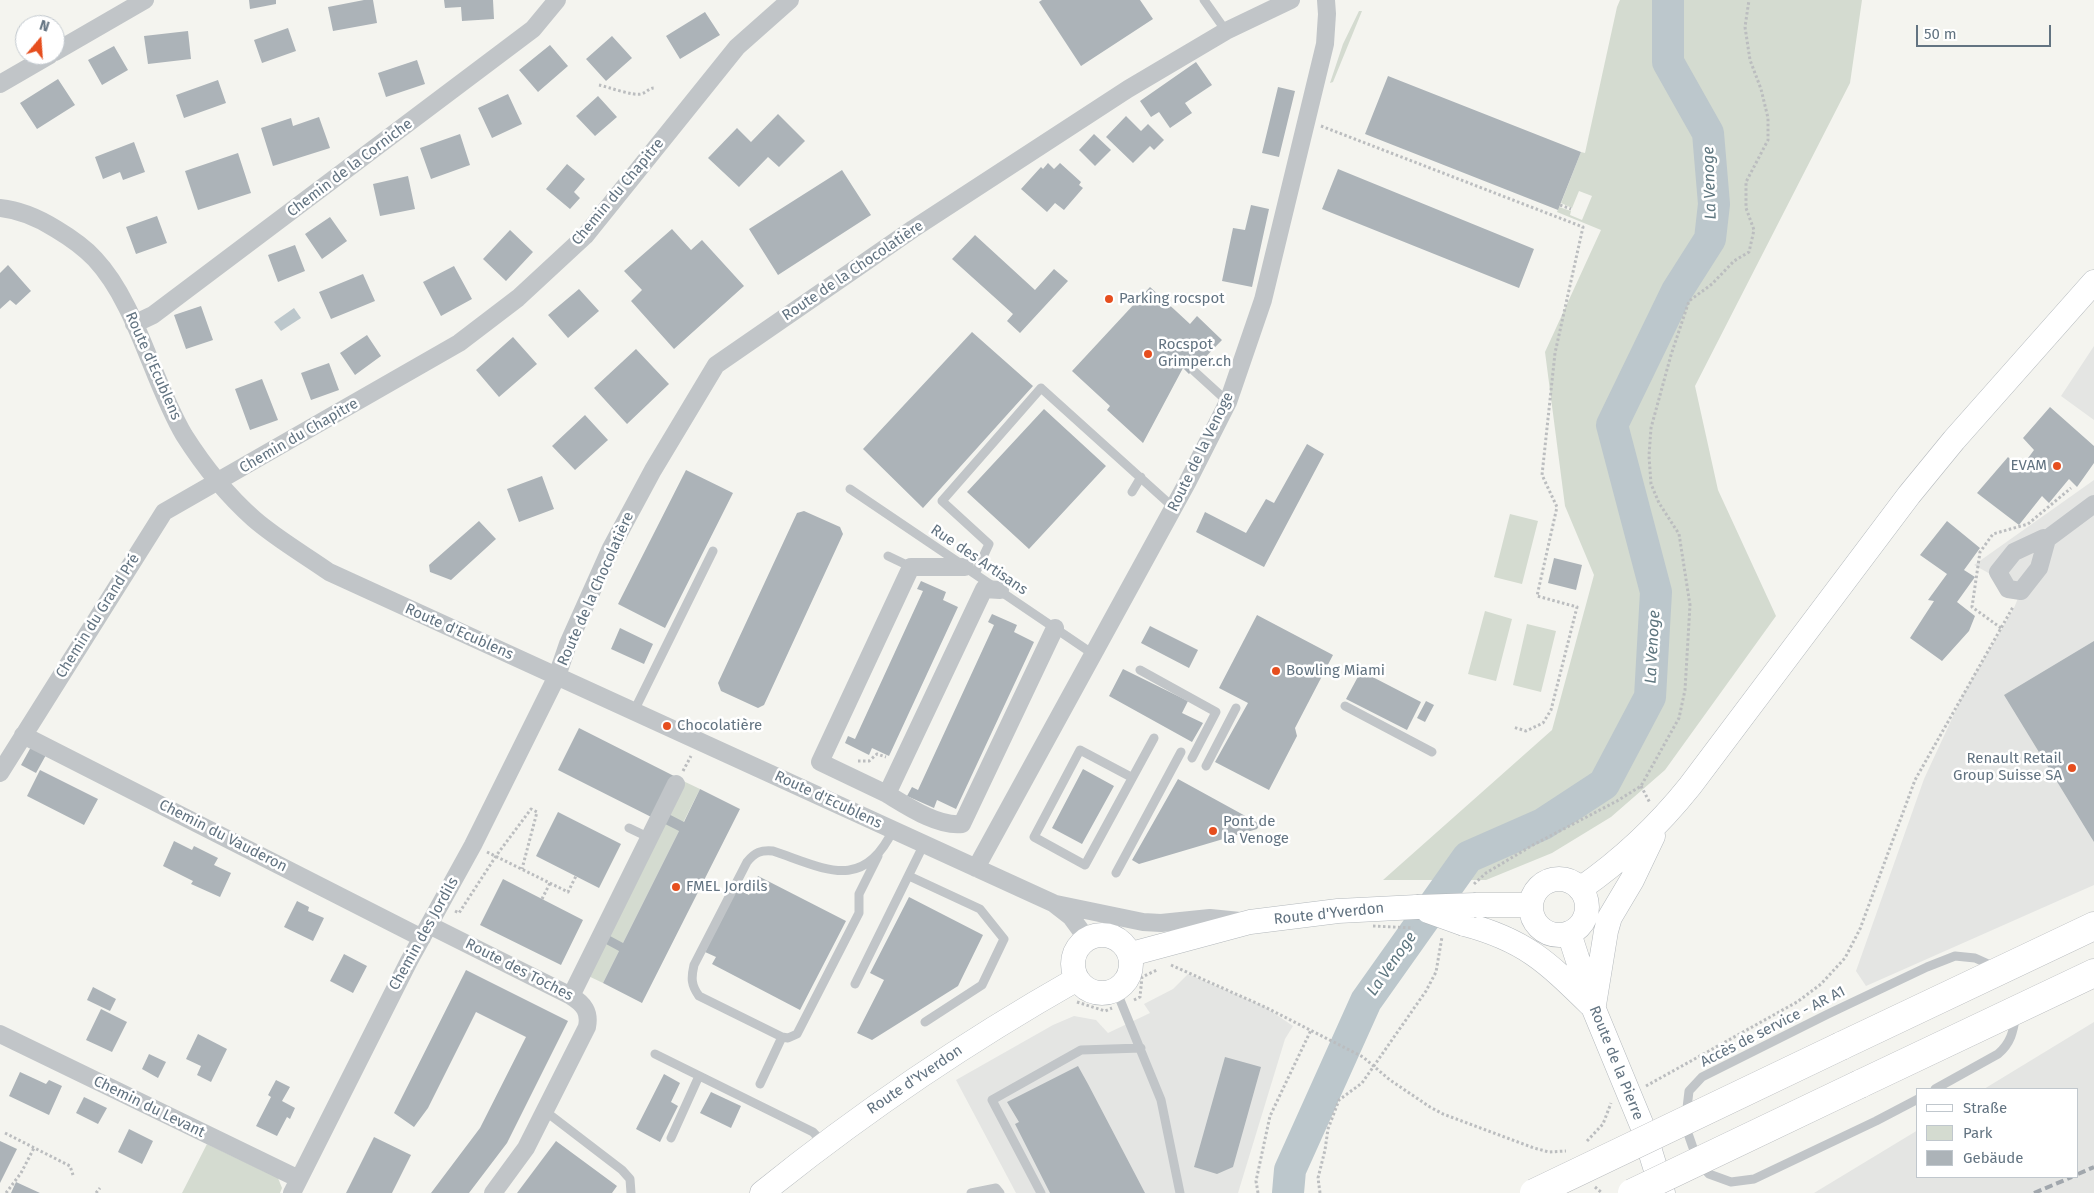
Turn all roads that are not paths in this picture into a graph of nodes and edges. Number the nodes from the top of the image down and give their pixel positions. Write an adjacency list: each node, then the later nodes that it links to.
1 (145, 0): 8 (street)
2 (557, 0): 13 (street, Chemin de la Corniche)
3 (790, 0): 17 (street, Chemin du Chapitre)
4 (1204, 0): 7 (lane)
5 (1291, 0): 7 (street, Route de la Chocolatière)
6 (1326, 0): 15 (street, Route de la Venoge)
7 (1226, 31): 31 (street, Route de la Chocolatière)
8 (65, 46)
9 (33, 65): 10 (street)
10 (0, 84)
11 (0, 208): 13 (street, Route d'Ecublens)
12 (2094, 282): 45 (main road)
13 (134, 324): 17 (street, Route d'Ecublens)
14 (1194, 371): 15 (lane)
15 (1228, 402): 21 (street, Route de la Venoge)
16 (1141, 477): 19 (lane); 21 (lane); 26 (lane)
17 (218, 482): 31 (street, Route d'Ecublens); 35 (street, Chemin du Grand Pré)
18 (850, 489): 26 (lane, Rue des Artisans)
19 (1132, 492)
20 (2094, 504): 22 (street)
21 (1174, 508): 29 (street, Route de la Venoge)
22 (2047, 539): 22 (street)
23 (713, 551): 34 (lane)
24 (888, 556): 25 (lane)
25 (911, 567): 26 (street); 44 (street)
26 (970, 570): 27 (lane, Rue des Artisans)
27 (1000, 590): 28 (lane, Rue des Artisans); 44 (street)
28 (1055, 628): 29 (lane, Rue des Artisans); 44 (street)
29 (1093, 654): 51 (street, Route de la Venoge)
30 (1140, 670): 39 (lane)
31 (557, 676): 34 (street, Route d'Ecublens); 60 (street, Chemin des Jordils)
32 (1345, 706): 38 (lane)
33 (1236, 708): 40 (lane)
34 (634, 711): 47 (street, Route d'Ecublens)
35 (23, 735): 41 (street, Chemin du Grand Pré); 60 (street, Chemin du Vauderon)
36 (1154, 738): 42 (lane)
37 (1181, 752): 52 (lane)
38 (1432, 752)
39 (1192, 758)
40 (1206, 766)
41 (0, 774)
42 (1132, 778): 42 (lane)
43 (676, 784): 48 (street)
44 (887, 794)
45 (1660, 823): 54 (main road); 70 (main road)
46 (629, 828): 48 (lane)
47 (893, 830): 49 (street, Route d'Ecublens); 50 (lane)
48 (650, 838): 68 (street)
49 (924, 844): 51 (street, Route d'Ecublens); 53 (lane)
50 (878, 856): 74 (lane); 74 (lane)
51 (976, 868): 55 (street, Route d'Ecublens)
52 (1116, 873)
53 (909, 876): 67 (lane); 72 (lane)
54 (1580, 889): 56 (main road); 61 (main road)
55 (1053, 903): 58 (street, Route d'Ecublens); 62 (street, Route d'Ecublens)
56 (1531, 905): 57 (main road); 61 (main road)
57 (1470, 914): 58 (main road, Route d'Yverdon, bridge); 70 (main road)
58 (1250, 922): 63 (main road, Route d'Yverdon)
59 (2094, 926): 64 (highway)
60 (425, 932): 68 (street, Route des Toches); 84 (street, Chemin des Jordils)
61 (1569, 933): 70 (main road, Route de la Pierre)
62 (1087, 939): 63 (main road); 66 (main road)
63 (1130, 954): 69 (main road)
64 (2000, 970): 80 (lane, Accès de service - AR A1); 92 (highway, bridge)
65 (2094, 973): 71 (highway)
66 (1077, 979): 69 (main road); 83 (main road, Route d'Yverdon)
67 (855, 984)
68 (570, 996): 81 (street, Route des Toches)
69 (1119, 997): 75 (lane)
70 (1593, 1007): 94 (main road, Route de la Pierre)
71 (2017, 1009): 79 (lane); 93 (highway, bridge)
72 (925, 1022)
73 (0, 1034): 84 (street, Chemin du Levant)
74 (782, 1037): 78 (lane)
75 (1141, 1048): 90 (lane); 91 (lane)
76 (655, 1054): 77 (lane)
77 (699, 1076): 82 (lane); 83 (lane)
78 (760, 1084)
79 (1937, 1088)
80 (1916, 1100)
81 (545, 1111): 85 (street, Route des Toches); 86 (lane)
82 (670, 1138)
83 (824, 1144): 87 (main road, Route d'Yverdon)
84 (296, 1186)
85 (492, 1193)
86 (631, 1193)
87 (762, 1193)
88 (971, 1193): 89 (lane)
89 (1000, 1193)
90 (1041, 1193)
91 (1180, 1193)
92 (1534, 1193)
93 (1632, 1193)
94 (1663, 1193)

